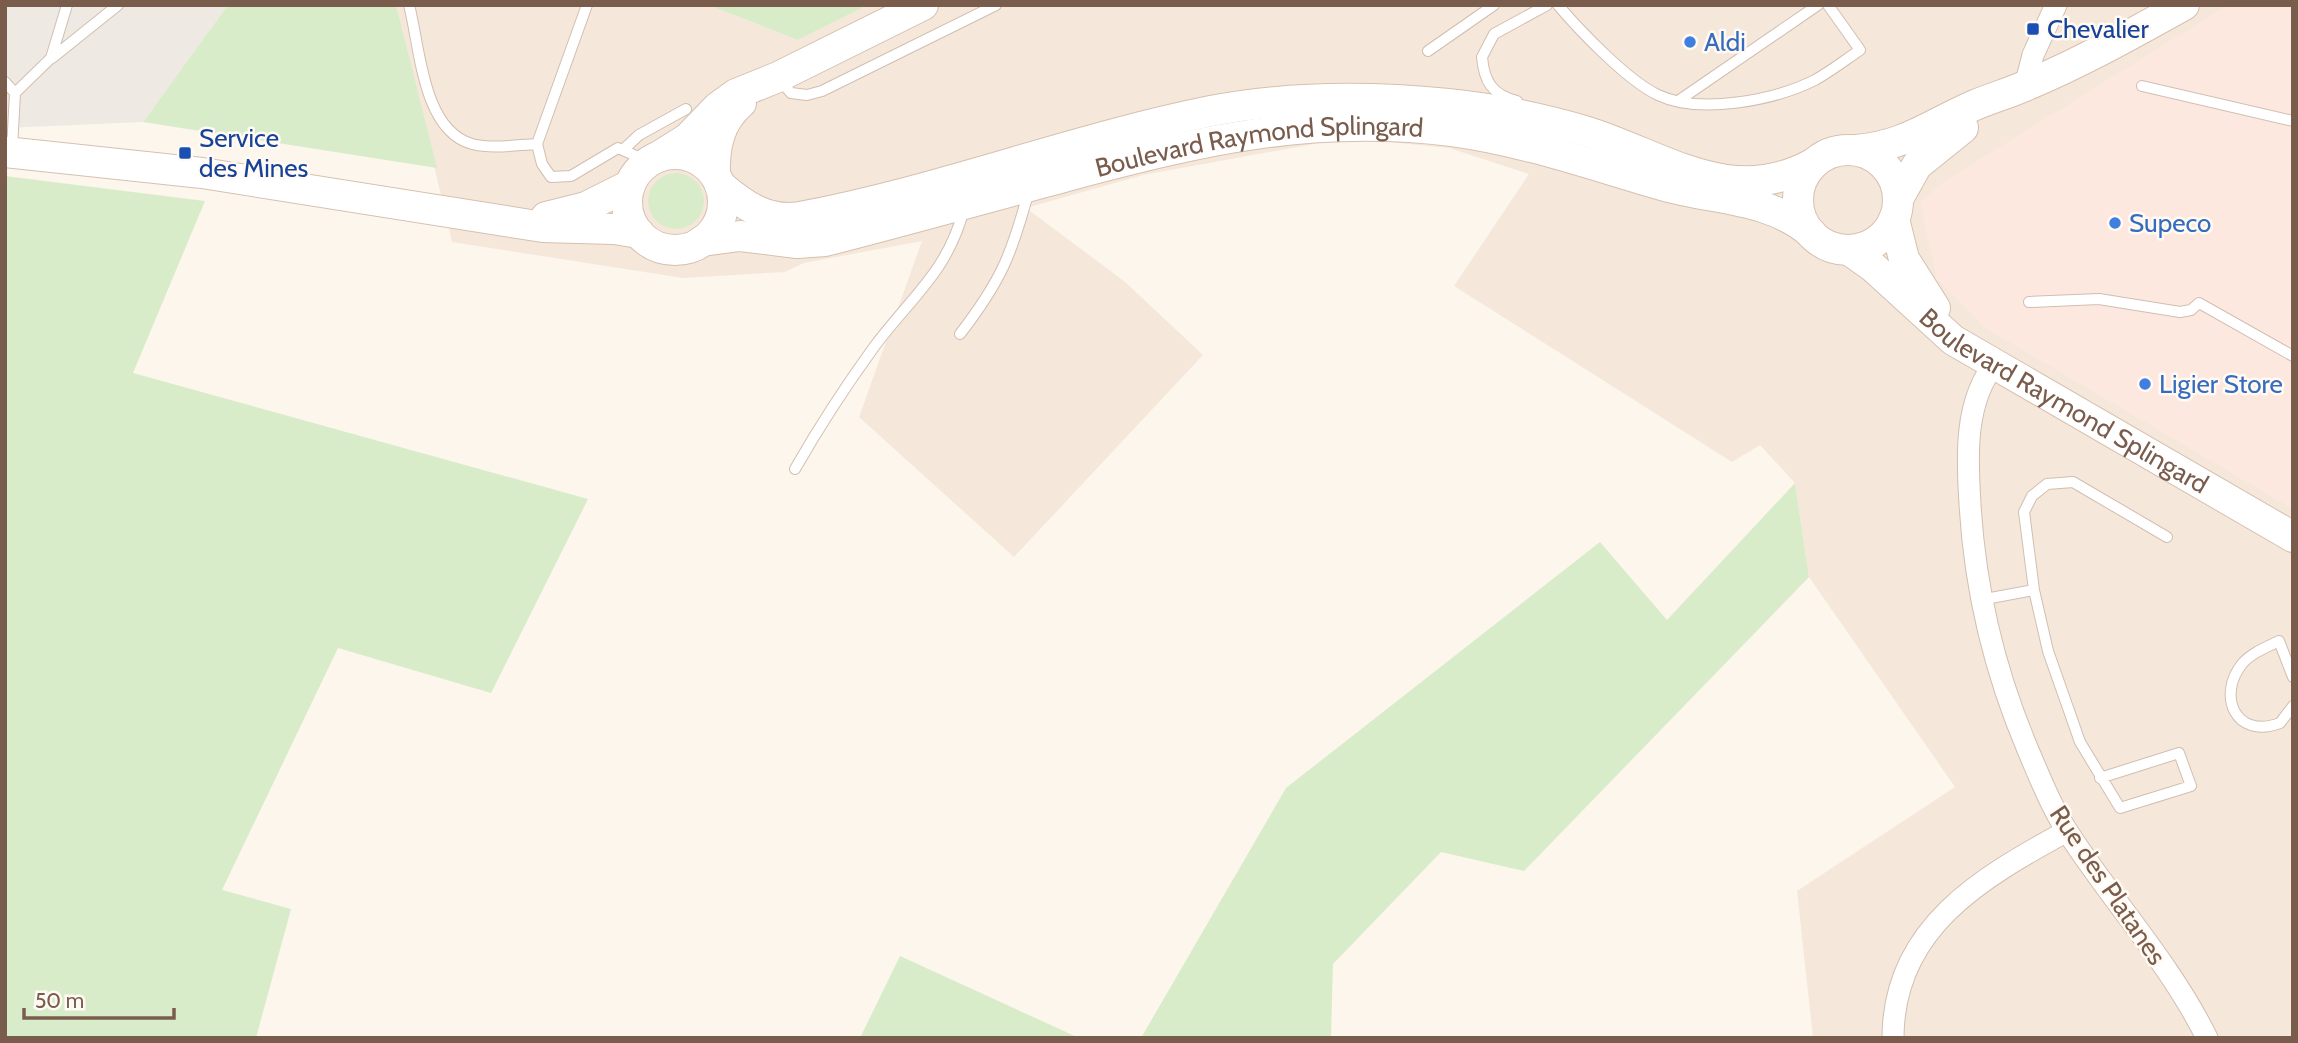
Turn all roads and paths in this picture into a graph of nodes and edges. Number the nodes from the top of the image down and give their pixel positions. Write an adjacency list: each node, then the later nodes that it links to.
1 (67, 5): 15 (lane)
2 (118, 5): 15 (lane)
3 (409, 5): 25 (lane)
4 (923, 5): 16 (main road)
5 (996, 5): 16 (lane)
6 (1494, 5): 14 (lane)
7 (1547, 5): 24 (lane)
8 (1558, 5): 21 (lane)
9 (1818, 5): 21 (lane)
10 (1828, 5): 21 (lane)
11 (2056, 5): 18 (street)
12 (2184, 5): 18 (main road)
13 (587, 6): 25 (lane)
14 (1428, 51)
15 (51, 58): 20 (lane)
16 (778, 77): 29 (main road); 31 (main road)
17 (5, 82): 20 (lane)
18 (2025, 86): 26 (main road); 33 (main road)
19 (2142, 86): 23 (lane)
20 (15, 93): 27 (lane)
21 (1678, 101)
22 (686, 109): 29 (lane)
23 (2293, 121)
24 (1554, 125): 28 (main road, Boulevard Raymond Splingard); 30 (main road, Boulevard Raymond Splingard); 36 (main road, Boulevard Raymond Splingard)
25 (537, 144): 29 (lane)
26 (1856, 150): 28 (main road); 33 (main road)
27 (9, 152): 34 (main road)
28 (1814, 163): 36 (main road)
29 (639, 164): 31 (main road); 34 (main road); 35 (main road)
30 (1027, 173): 31 (main road, Boulevard Raymond Splingard); 32 (main road, Boulevard Raymond Splingard); 40 (lane)
31 (718, 180): 37 (main road)
32 (966, 203): 37 (main road, Boulevard Raymond Splingard); 43 (lane)
33 (1896, 209): 38 (main road); 42 (main road)
34 (506, 220): 35 (main road)
35 (639, 233): 37 (main road)
36 (1811, 233): 38 (main road)
37 (702, 241)
38 (1849, 250): 42 (main road, Boulevard Raymond Splingard)
39 (2029, 302): 41 (lane)
40 (960, 334)
41 (2293, 356)
42 (1996, 362): 45 (main road, Boulevard Raymond Splingard); 47 (street, Rue des Platanes)
43 (795, 469)
44 (2167, 537): 46 (lane)
45 (2293, 537)
46 (2034, 590): 47 (lane); 52 (lane)
47 (1980, 600): 53 (street, Rue des Platanes)
48 (2293, 637): 49 (lane)
49 (2279, 641): 50 (lane); 51 (lane)
50 (2293, 677)
51 (2293, 706)
52 (2100, 778): 52 (lane)
53 (2067, 831): 54 (street); 55 (street, Rue des Platanes)
54 (1893, 1038)
55 (2207, 1038)

